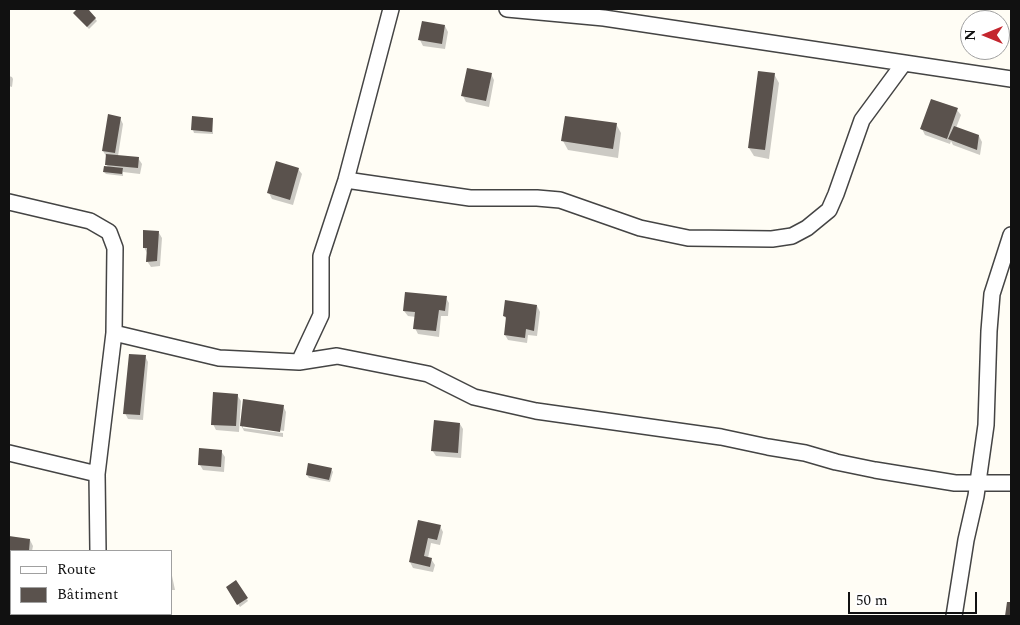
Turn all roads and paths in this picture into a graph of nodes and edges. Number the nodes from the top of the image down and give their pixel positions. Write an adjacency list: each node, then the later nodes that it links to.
1 (392, 9): 5 (street)
2 (507, 9): 3 (street)
3 (904, 63): 4 (street); 5 (street)
4 (1011, 79)
5 (346, 180): 9 (street)
6 (9, 202): 8 (street)
7 (1011, 235): 13 (street)
8 (114, 333): 9 (street); 11 (street)
9 (299, 362): 13 (street)
10 (9, 453): 11 (street)
11 (97, 474): 14 (street)
12 (1011, 483): 13 (street)
13 (977, 484): 15 (street)
14 (98, 550)
15 (954, 616)

